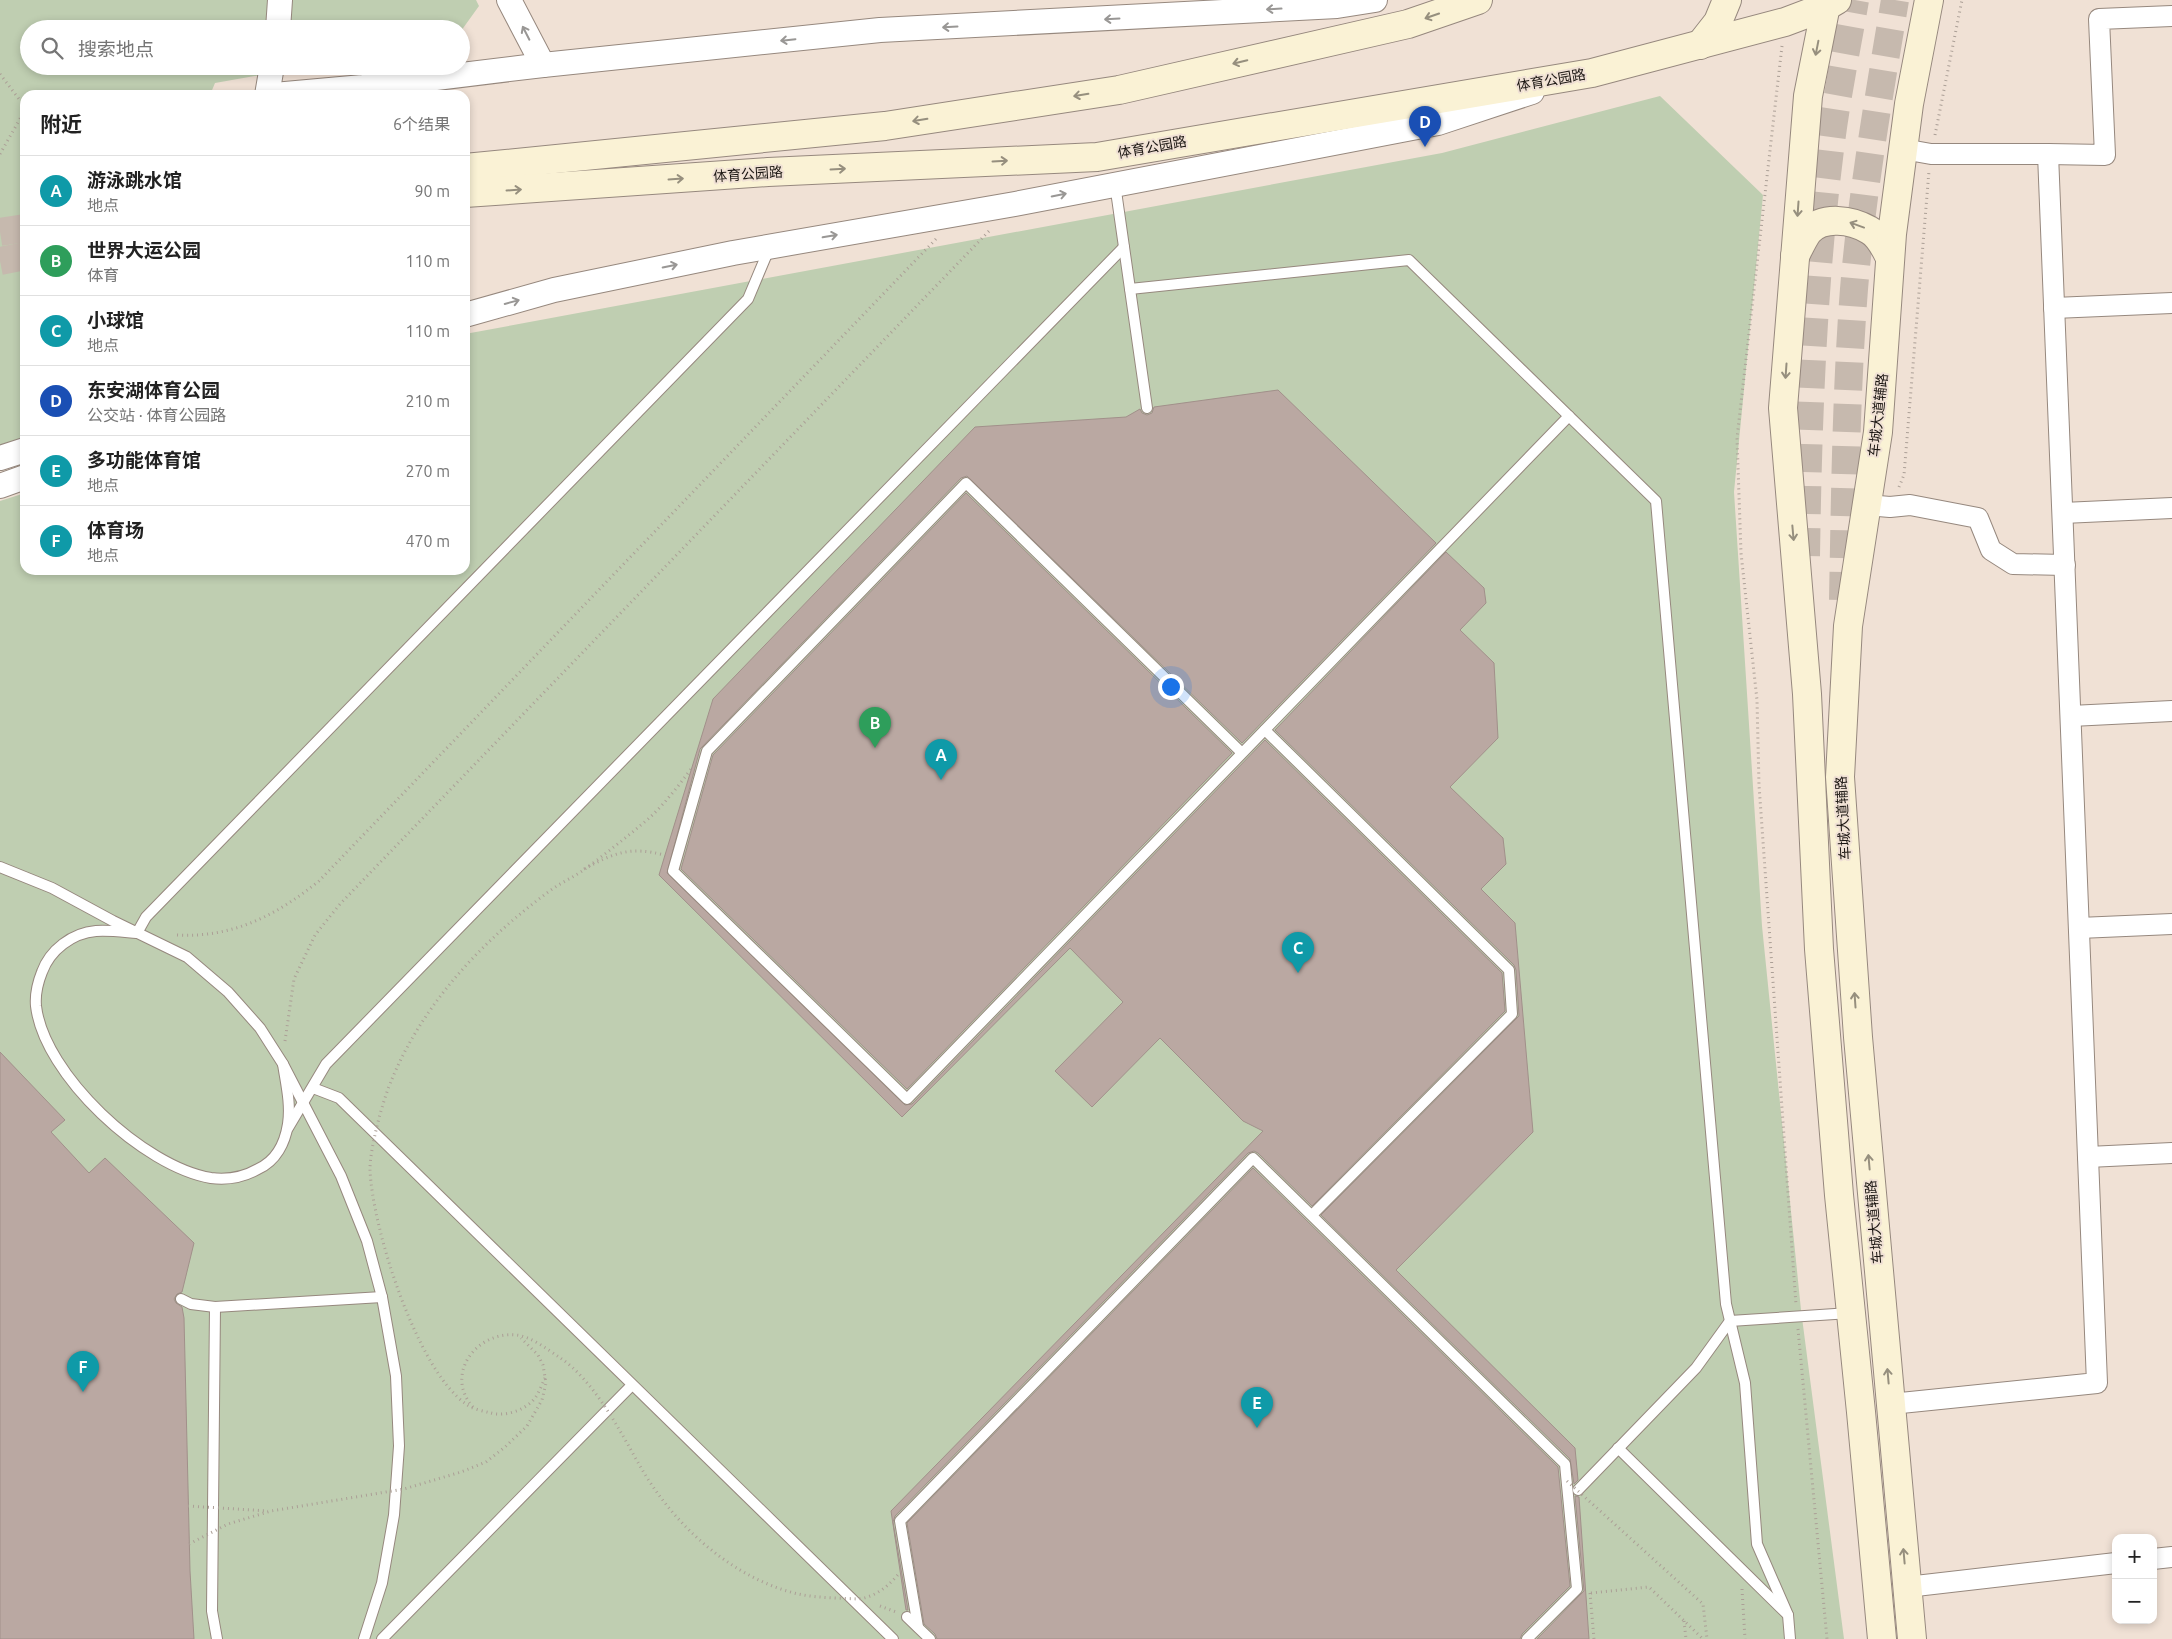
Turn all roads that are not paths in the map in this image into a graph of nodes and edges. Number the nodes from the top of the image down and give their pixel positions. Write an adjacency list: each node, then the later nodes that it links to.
1 (280, 0): 10 (street)
2 (509, 0): 12 (street, one-way to 2)
3 (1375, 0): 8 (street, one-way to 8)
4 (1478, 0): 19 (main road, one-way to 19)
5 (1727, 0): 11 (main road)
6 (1929, 0): 17 (main road, 车城大道辅路)
7 (1830, 2): 11 (main road, 体育公园路); 24 (main road, one-way to 24)
8 (1139, 8): 12 (street, one-way to 12)
9 (2172, 16): 18 (street)
10 (279, 20)
11 (1700, 44): 13 (main road, 体育公园路)
12 (543, 65): 16 (street)
13 (1592, 73): 20 (street); 21 (main road, 体育公园路, one-way to 13)
14 (270, 75): 15 (street)
15 (268, 90)
16 (362, 90)
17 (1903, 150): 18 (street); 25 (main road, 车城大道辅路)
18 (2048, 154): 28 (street)
19 (470, 168)
20 (1115, 184): 22 (street, one-way to 20); 23 (lane)
21 (470, 193)
22 (770, 246): 29 (street, one-way to 22); 47 (lane)
23 (1124, 248): 26 (lane); 49 (lane)
24 (1794, 256): 25 (main road, one-way to 24); 59 (main road, one-way to 59)
25 (1890, 258): 36 (main road, 车城大道辅路)
26 (1130, 289): 30 (lane); 31 (lane)
27 (2172, 303): 28 (street)
28 (2054, 308): 38 (street)
29 (470, 314)
30 (1147, 408)
31 (1569, 416): 42 (lane); 60 (lane)
32 (20, 452): 33 (street)
33 (0, 458)
34 (20, 479): 35 (street)
35 (0, 486)
36 (1878, 506): 39 (street); 62 (main road, 车城大道辅路, one-way to 36)
37 (2172, 508): 38 (street)
38 (2063, 513): 39 (street)
39 (2065, 565): 41 (street)
40 (2172, 711): 41 (street)
41 (2071, 716): 46 (street)
42 (1265, 730): 43 (lane); 55 (lane)
43 (1242, 753): 43 (lane)
44 (0, 868): 47 (lane)
45 (2172, 924): 46 (street)
46 (2079, 928): 54 (street)
47 (137, 933): 48 (lane); 52 (lane)
48 (283, 1064): 50 (lane); 52 (lane)
49 (312, 1088): 50 (lane); 61 (lane)
50 (303, 1104): 51 (lane); 52 (lane)
51 (317, 1132): 52 (lane); 56 (lane)
52 (285, 1133)
53 (2172, 1153): 54 (street)
54 (2088, 1157): 62 (street)
55 (1312, 1215): 71 (lane); 77 (lane)
56 (382, 1297): 58 (lane); 73 (lane)
57 (181, 1299): 58 (lane)
58 (215, 1308): 72 (lane)
59 (1851, 1312): 60 (lane); 79 (main road)
60 (1730, 1321): 63 (lane); 69 (lane)
61 (632, 1385): 74 (lane); 75 (lane)
62 (1891, 1404): 68 (main road, 车城大道辅路, one-way to 62)
63 (1618, 1448): 64 (lane); 69 (lane)
64 (1578, 1490)
65 (2172, 1557): 66 (street)
66 (2157, 1559)
67 (2112, 1563): 68 (street)
68 (1907, 1587): 80 (main road, 车城大道辅路)
69 (1788, 1615): 78 (lane)
70 (907, 1617): 71 (lane)
71 (918, 1627): 76 (lane)
72 (217, 1639)
73 (364, 1639)
74 (382, 1639)
75 (893, 1639)
76 (930, 1639)
77 (1527, 1639)
78 (1790, 1639)
79 (1882, 1639)
80 (1912, 1639)

